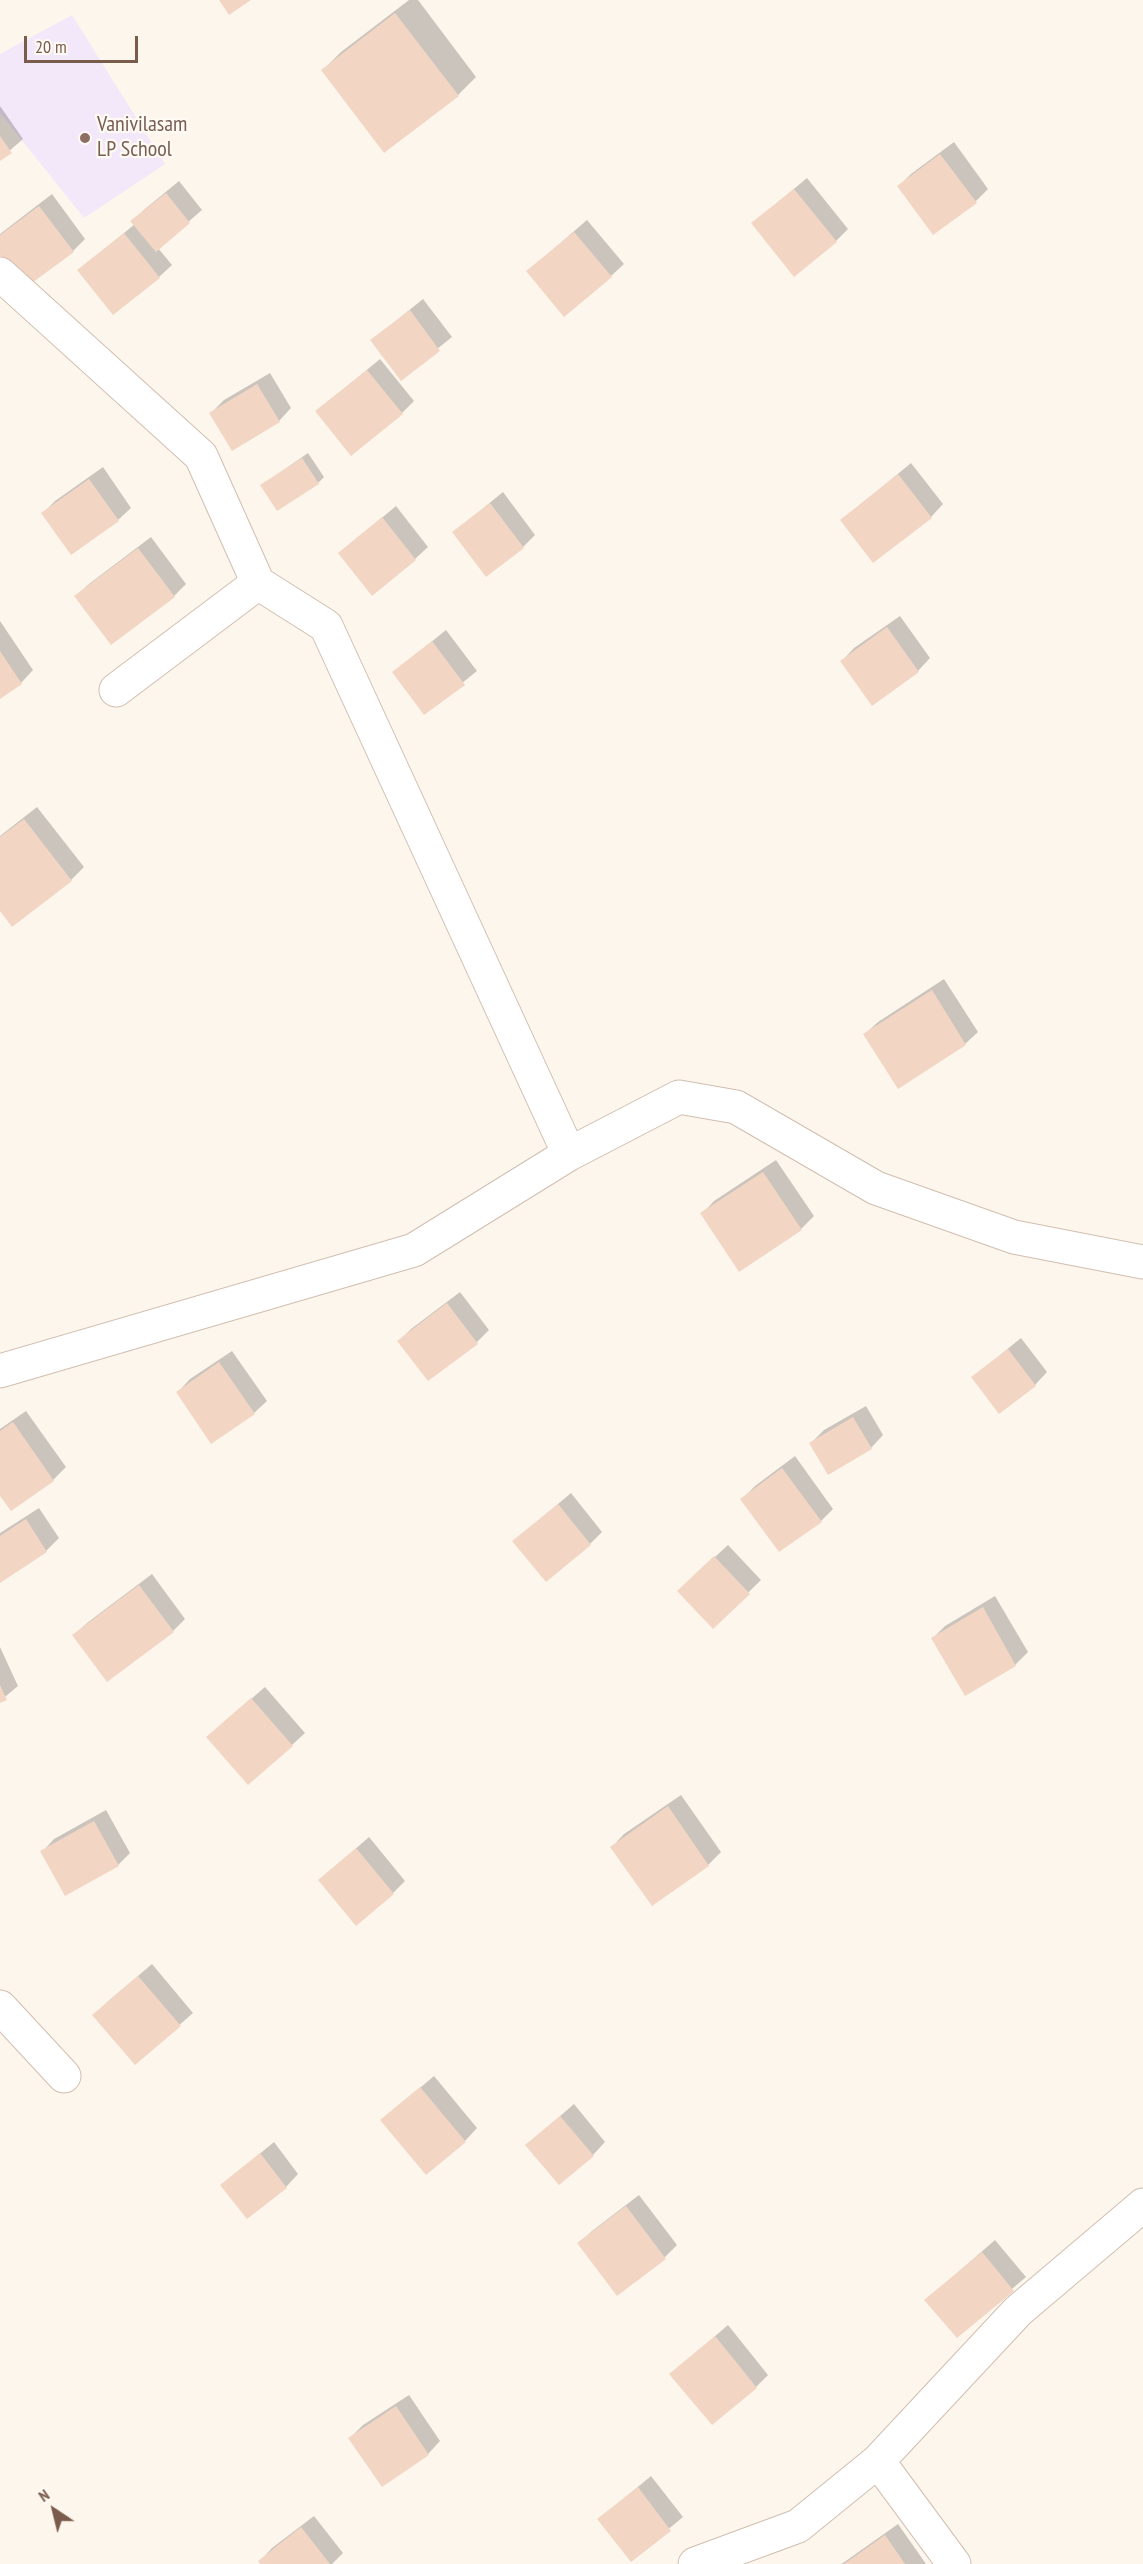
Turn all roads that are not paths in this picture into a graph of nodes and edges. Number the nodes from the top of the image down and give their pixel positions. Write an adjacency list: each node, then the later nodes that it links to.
1 (0, 274): 2 (street)
2 (258, 583): 3 (street); 4 (street)
3 (116, 690)
4 (569, 1155): 5 (street); 6 (street)
5 (1143, 1262)
6 (0, 1371)
7 (0, 2007): 8 (street)
8 (64, 2076)
9 (1143, 2205): 10 (street)
10 (878, 2461): 11 (street); 12 (street)
11 (695, 2564)
12 (954, 2564)

